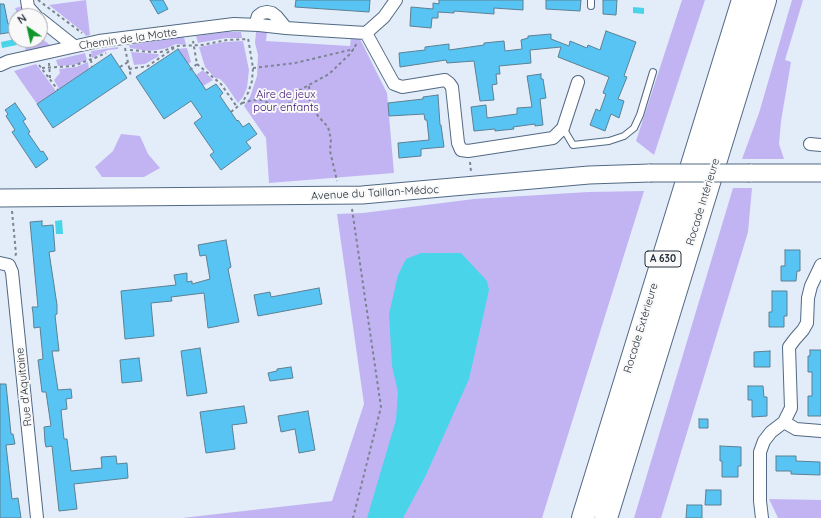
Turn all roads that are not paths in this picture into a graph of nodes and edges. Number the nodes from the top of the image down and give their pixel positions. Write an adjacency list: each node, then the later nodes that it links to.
1 (396, 0): 5 (street)
2 (743, 0): 18 (highway, Rocade Extérieure / A 630)
3 (765, 0): 19 (highway, Rocade Intérieure / A 630)
4 (48, 25): 6 (street)
5 (366, 33): 6 (street, Chemin de la Motte); 10 (street)
6 (74, 46): 7 (street, Chemin de la Motte)
7 (0, 65)
8 (653, 72): 10 (lane)
9 (578, 82): 10 (street)
10 (563, 128)
11 (821, 173): 12 (street, Avenue du Taillan-Médoc, bridge)
12 (0, 198)
13 (4, 264): 17 (street, Rue d'Aquitaine)
14 (821, 265): 15 (street)
15 (784, 422): 16 (street); 20 (street)
16 (821, 431)
17 (38, 518)
18 (583, 518)
19 (606, 518)
20 (762, 518)

